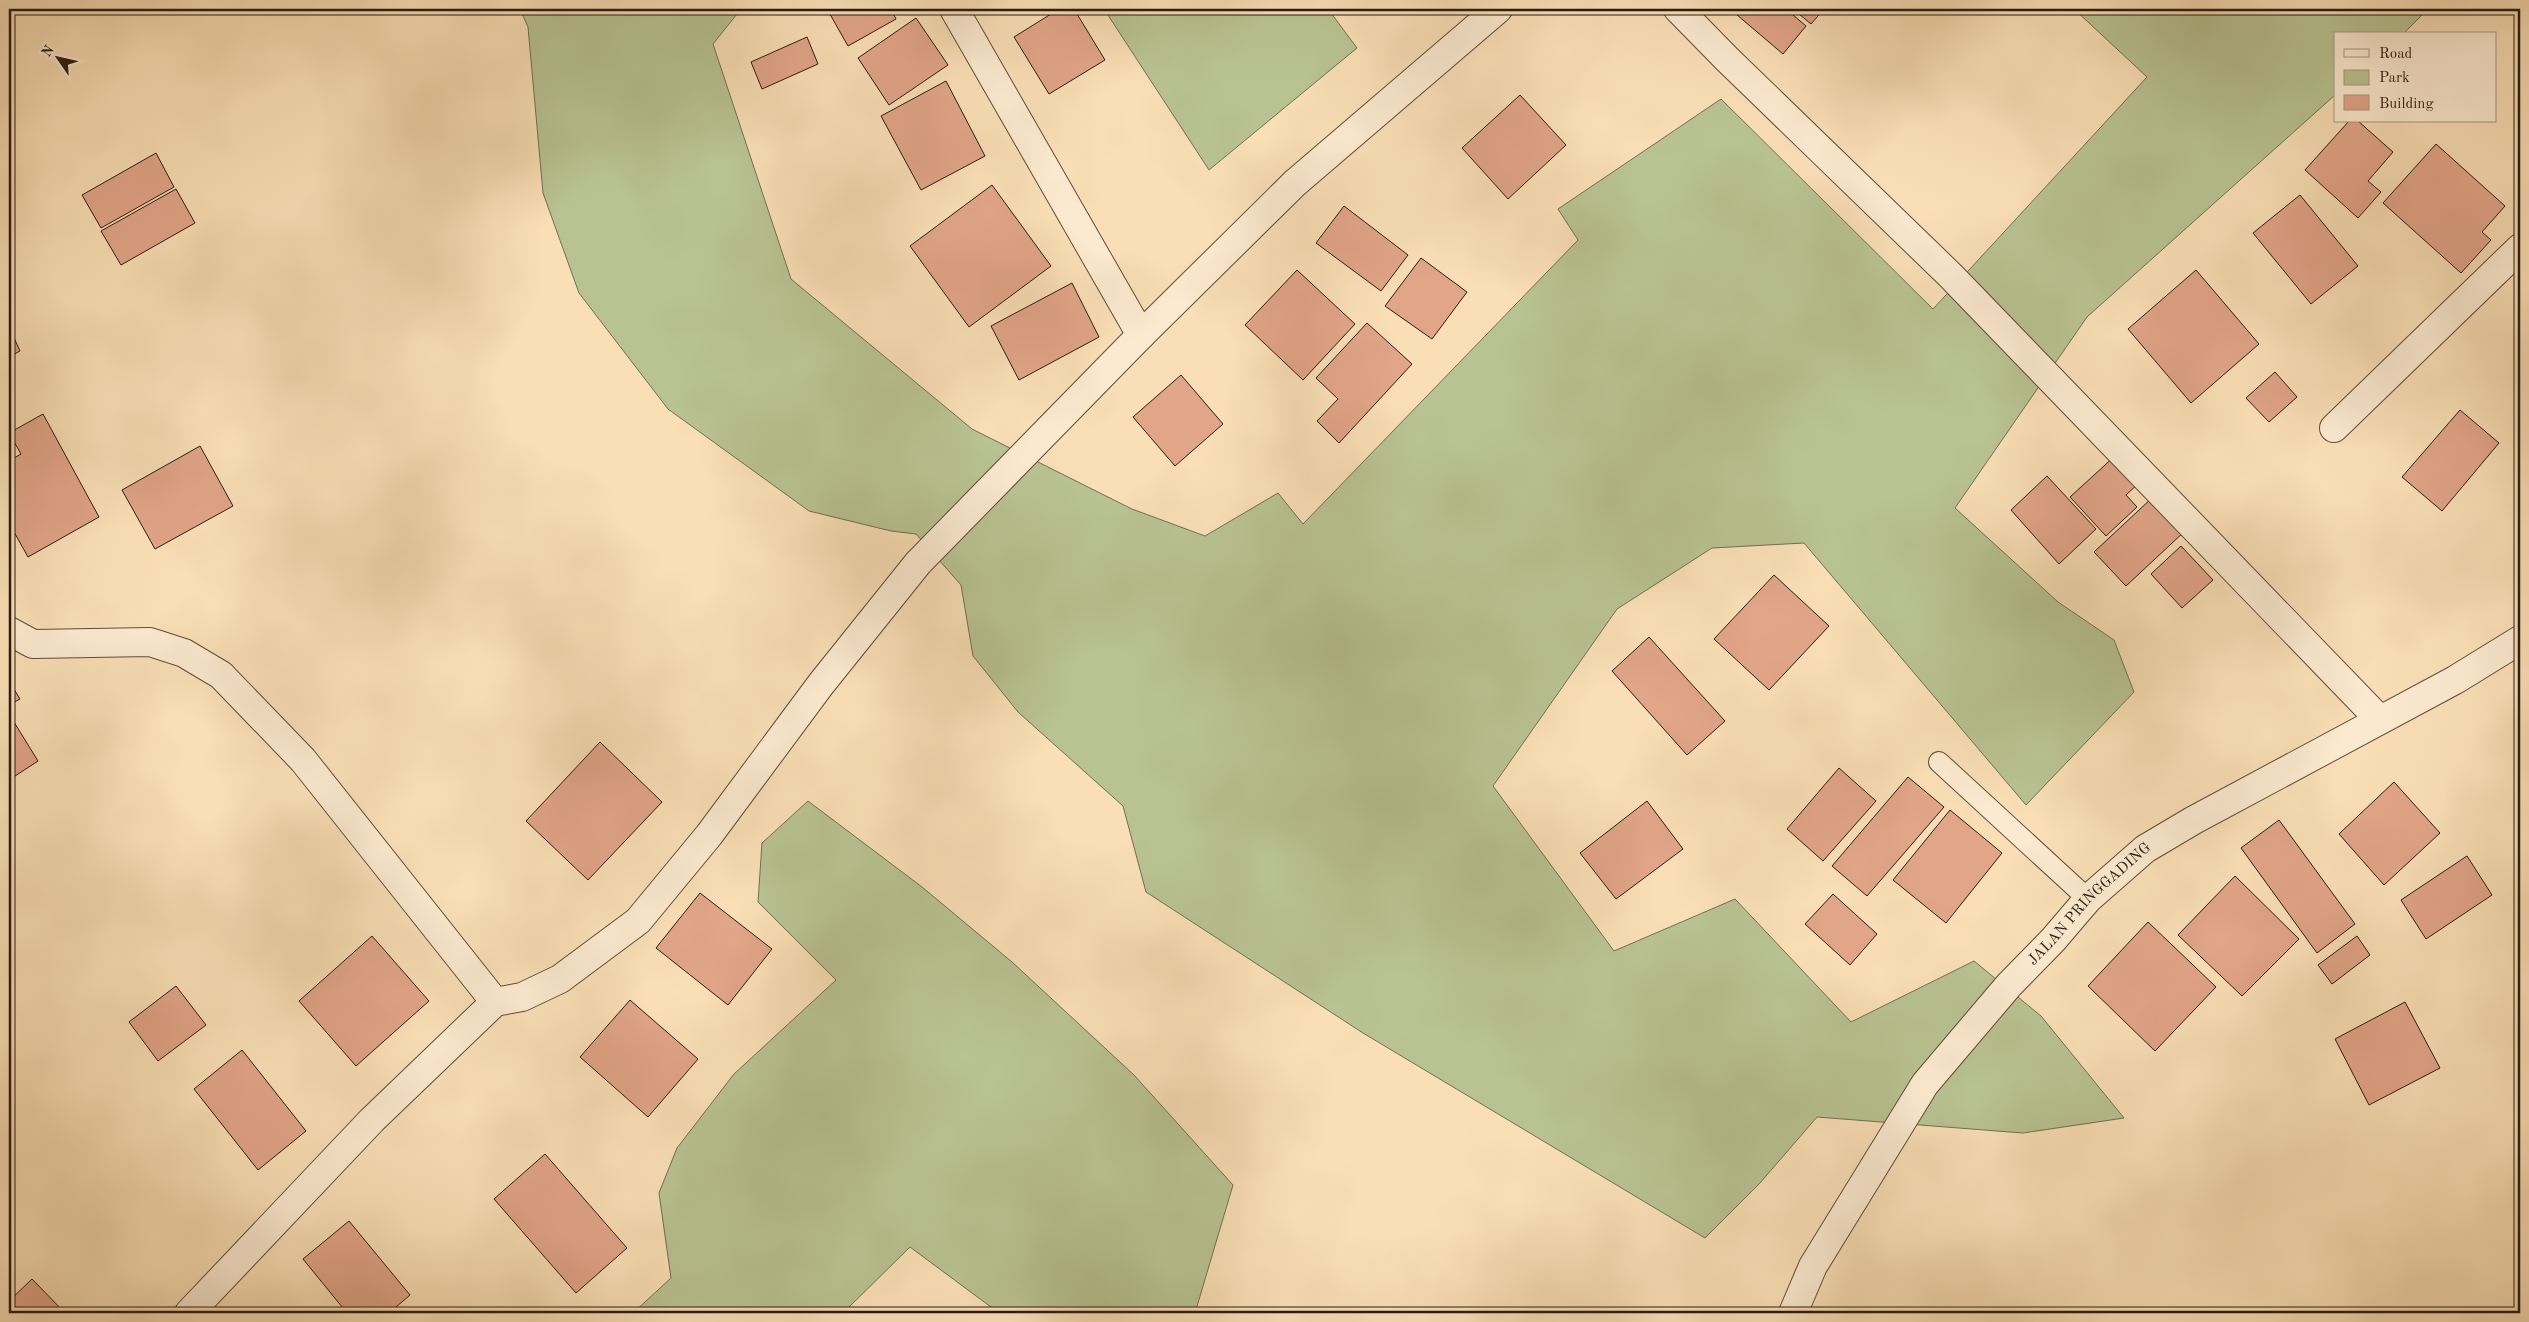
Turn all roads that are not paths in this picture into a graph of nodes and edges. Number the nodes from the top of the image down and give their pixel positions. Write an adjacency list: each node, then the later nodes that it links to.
1 (954, 9): 5 (street)
2 (1498, 9): 5 (street)
3 (1678, 9): 9 (street)
4 (2520, 248): 6 (street)
5 (1141, 335): 12 (street)
6 (2334, 428)
7 (9, 631): 12 (street)
8 (2520, 640): 9 (street, JALAN PRINGGADING)
9 (2380, 720): 11 (street, JALAN PRINGGADING)
10 (1939, 762): 11 (lane)
11 (2088, 899): 14 (street, JALAN PRINGGADING)
12 (495, 1002): 13 (street)
13 (189, 1313)
14 (1793, 1313)

